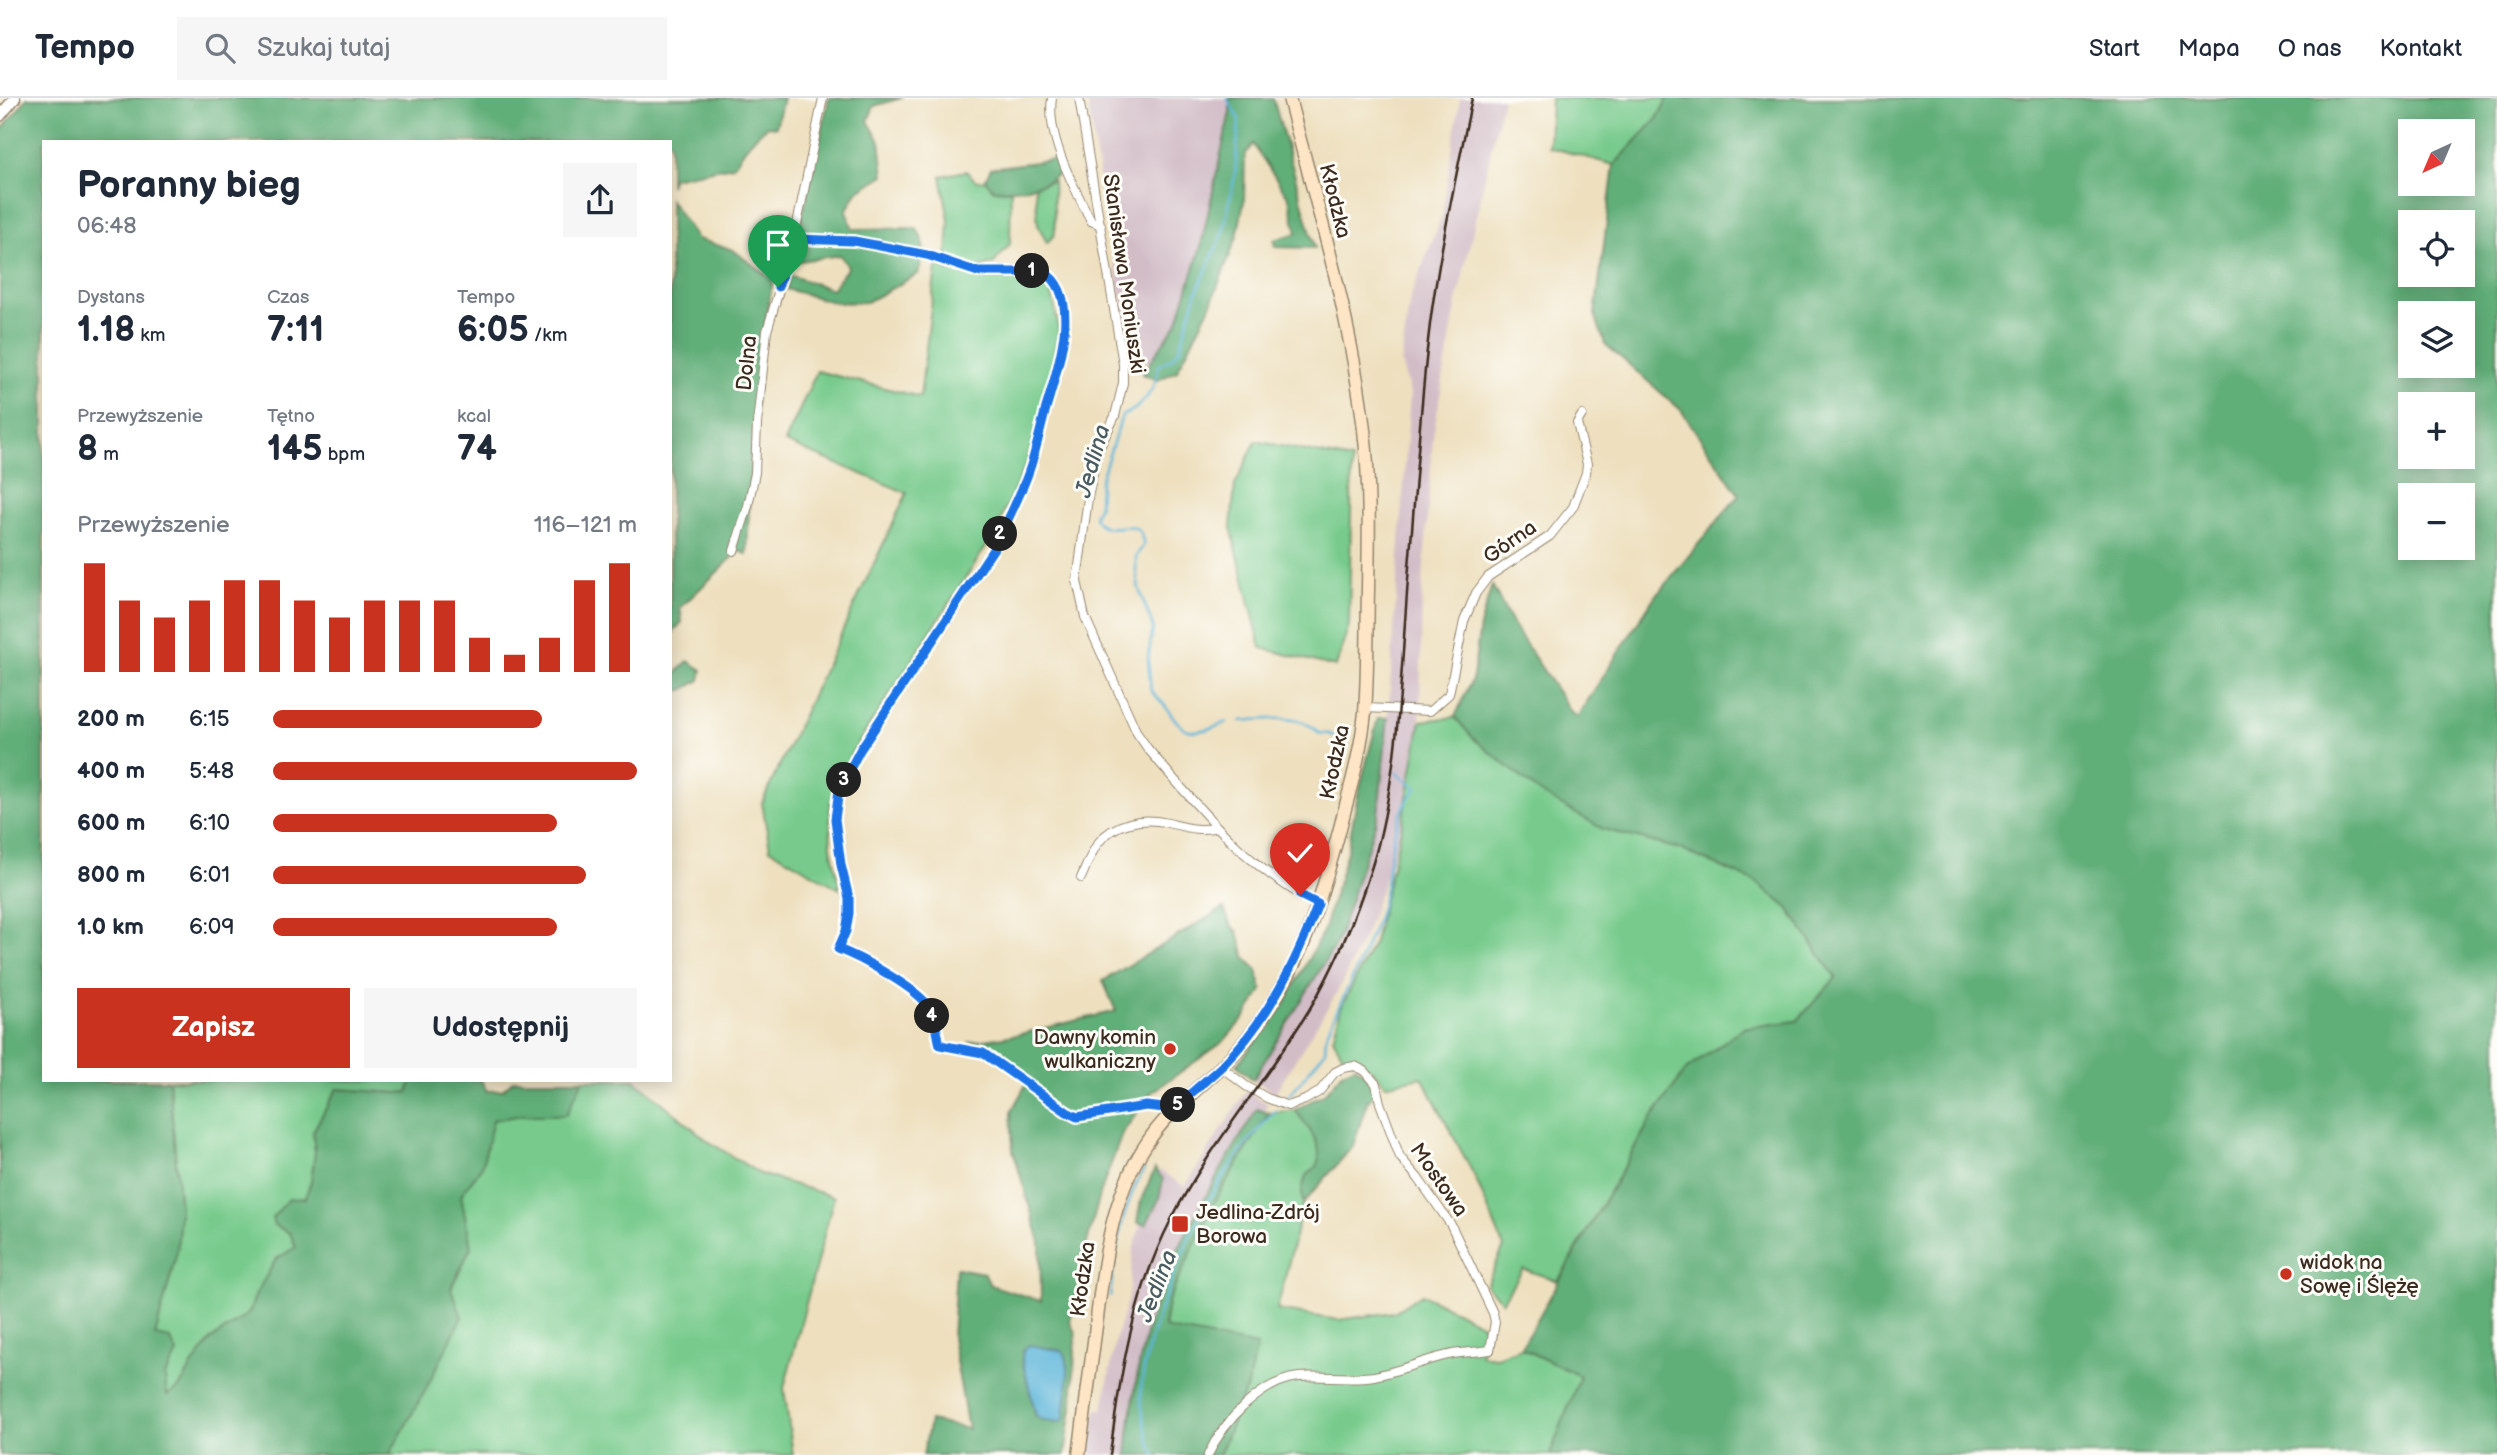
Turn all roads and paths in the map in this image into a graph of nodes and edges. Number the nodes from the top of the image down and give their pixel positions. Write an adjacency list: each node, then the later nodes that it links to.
1 (15, 98): 6 (street)
2 (823, 98): 8 (street, Dolna)
3 (1052, 98): 7 (street)
4 (1079, 98): 7 (street, Stanisława Moniuszki)
5 (1289, 98): 11 (main road, Kłodzka)
6 (0, 116)
7 (1101, 225): 12 (street, Stanisława Moniuszki)
8 (794, 239): 10 (street, Dolna); 16 (street)
9 (1582, 415): 11 (street, Górna)
10 (734, 551)
11 (1365, 708): 14 (main road, Kłodzka)
12 (1217, 827): 13 (street); 14 (street, Stanisława Moniuszki)
13 (1082, 878)
14 (1318, 904): 15 (main road, Kłodzka)
15 (1221, 1067): 16 (main road, Kłodzka); 18 (street, Mostowa)
16 (1174, 1109): 17 (main road, Kłodzka)
17 (1079, 1455)
18 (1208, 1455)

